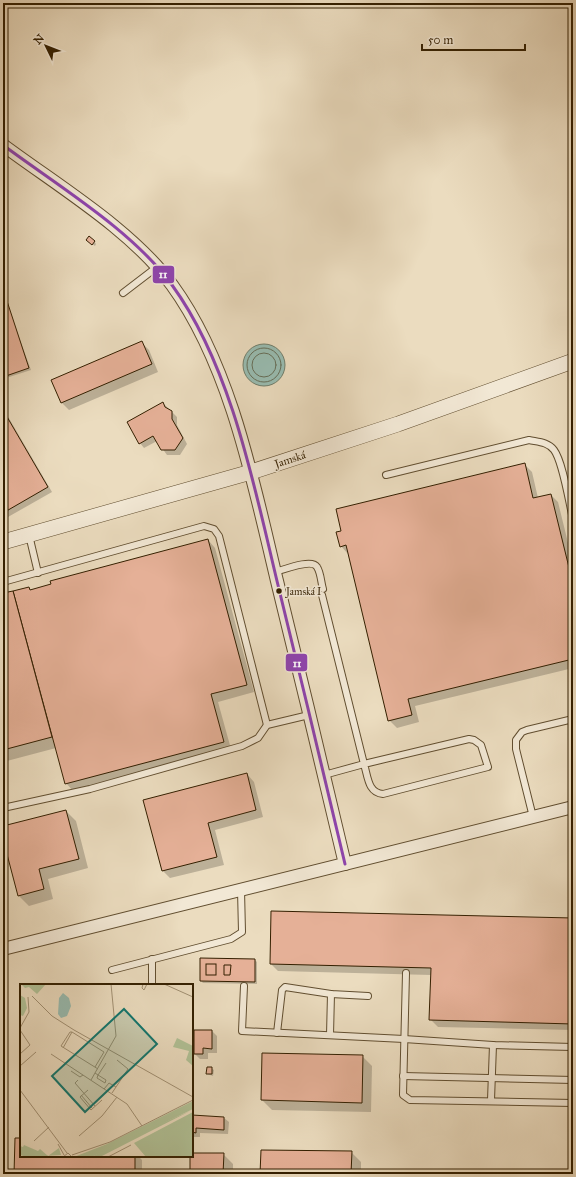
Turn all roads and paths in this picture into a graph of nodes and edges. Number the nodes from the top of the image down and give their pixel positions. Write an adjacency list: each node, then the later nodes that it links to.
1 (3, 145): 2 (street)
2 (157, 267): 3 (lane); 5 (street)
3 (123, 293)
4 (573, 361): 5 (street, Jamská)
5 (251, 472): 8 (street, Jamská); 10 (street)
6 (386, 475): 7 (lane)
7 (573, 519)
8 (28, 535): 9 (street, Jamská); 11 (lane)
9 (3, 542)
10 (275, 572): 13 (street); 16 (lane)
11 (38, 573): 12 (lane); 15 (lane)
12 (3, 582)
13 (309, 715): 15 (lane); 17 (street)
14 (573, 719): 20 (lane)
15 (268, 725): 19 (lane)
16 (364, 764): 16 (lane); 17 (lane)
17 (324, 775): 21 (street)
18 (573, 807): 20 (street)
19 (3, 808)
20 (533, 817): 21 (street)
21 (345, 864): 22 (street)
22 (241, 890): 23 (street); 24 (lane)
23 (3, 949)
24 (152, 959): 25 (lane); 27 (lane)
25 (112, 970)
26 (406, 973): 33 (lane)
27 (152, 984)
28 (244, 986): 31 (lane)
29 (331, 994): 30 (lane); 31 (lane); 32 (lane)
30 (368, 996)
31 (277, 1033): 32 (lane)
32 (330, 1035): 33 (lane)
33 (404, 1039): 34 (lane); 36 (lane)
34 (493, 1045): 35 (lane); 37 (lane)
35 (573, 1048)
36 (403, 1076): 37 (lane); 39 (lane)
37 (492, 1078): 38 (lane); 39 (lane)
38 (573, 1080)
39 (491, 1100): 40 (lane)
40 (573, 1103)

